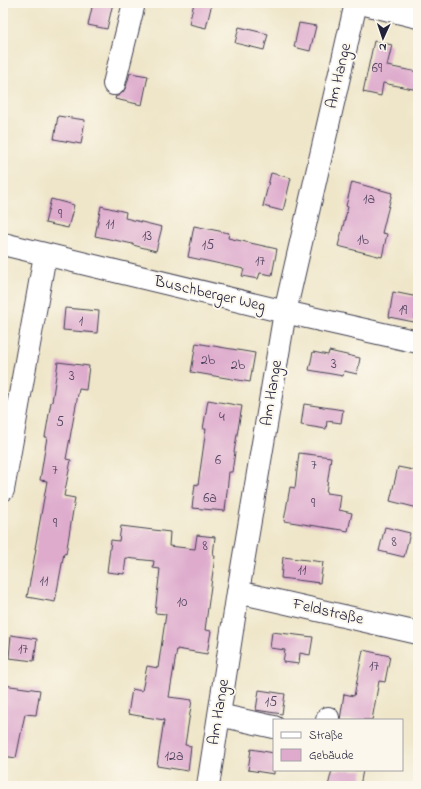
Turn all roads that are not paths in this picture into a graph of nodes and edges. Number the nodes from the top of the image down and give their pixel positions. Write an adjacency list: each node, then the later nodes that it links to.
1 (134, 3): 5 (street)
2 (356, 3): 8 (street, Am Hange)
3 (360, 3): 4 (street)
4 (418, 17)
5 (114, 84)
6 (3, 244): 7 (street, Buschberger Weg)
7 (45, 255): 8 (street, Buschberger Weg); 10 (street)
8 (285, 312): 9 (street, Buschberger Weg); 11 (street, Am Hange)
9 (418, 342)
10 (3, 490)
11 (238, 592): 12 (street, Feldstraße); 13 (street, Am Hange)
12 (418, 633)
13 (219, 715): 14 (street); 15 (street, Am Hange)
14 (273, 727)
15 (208, 786)

